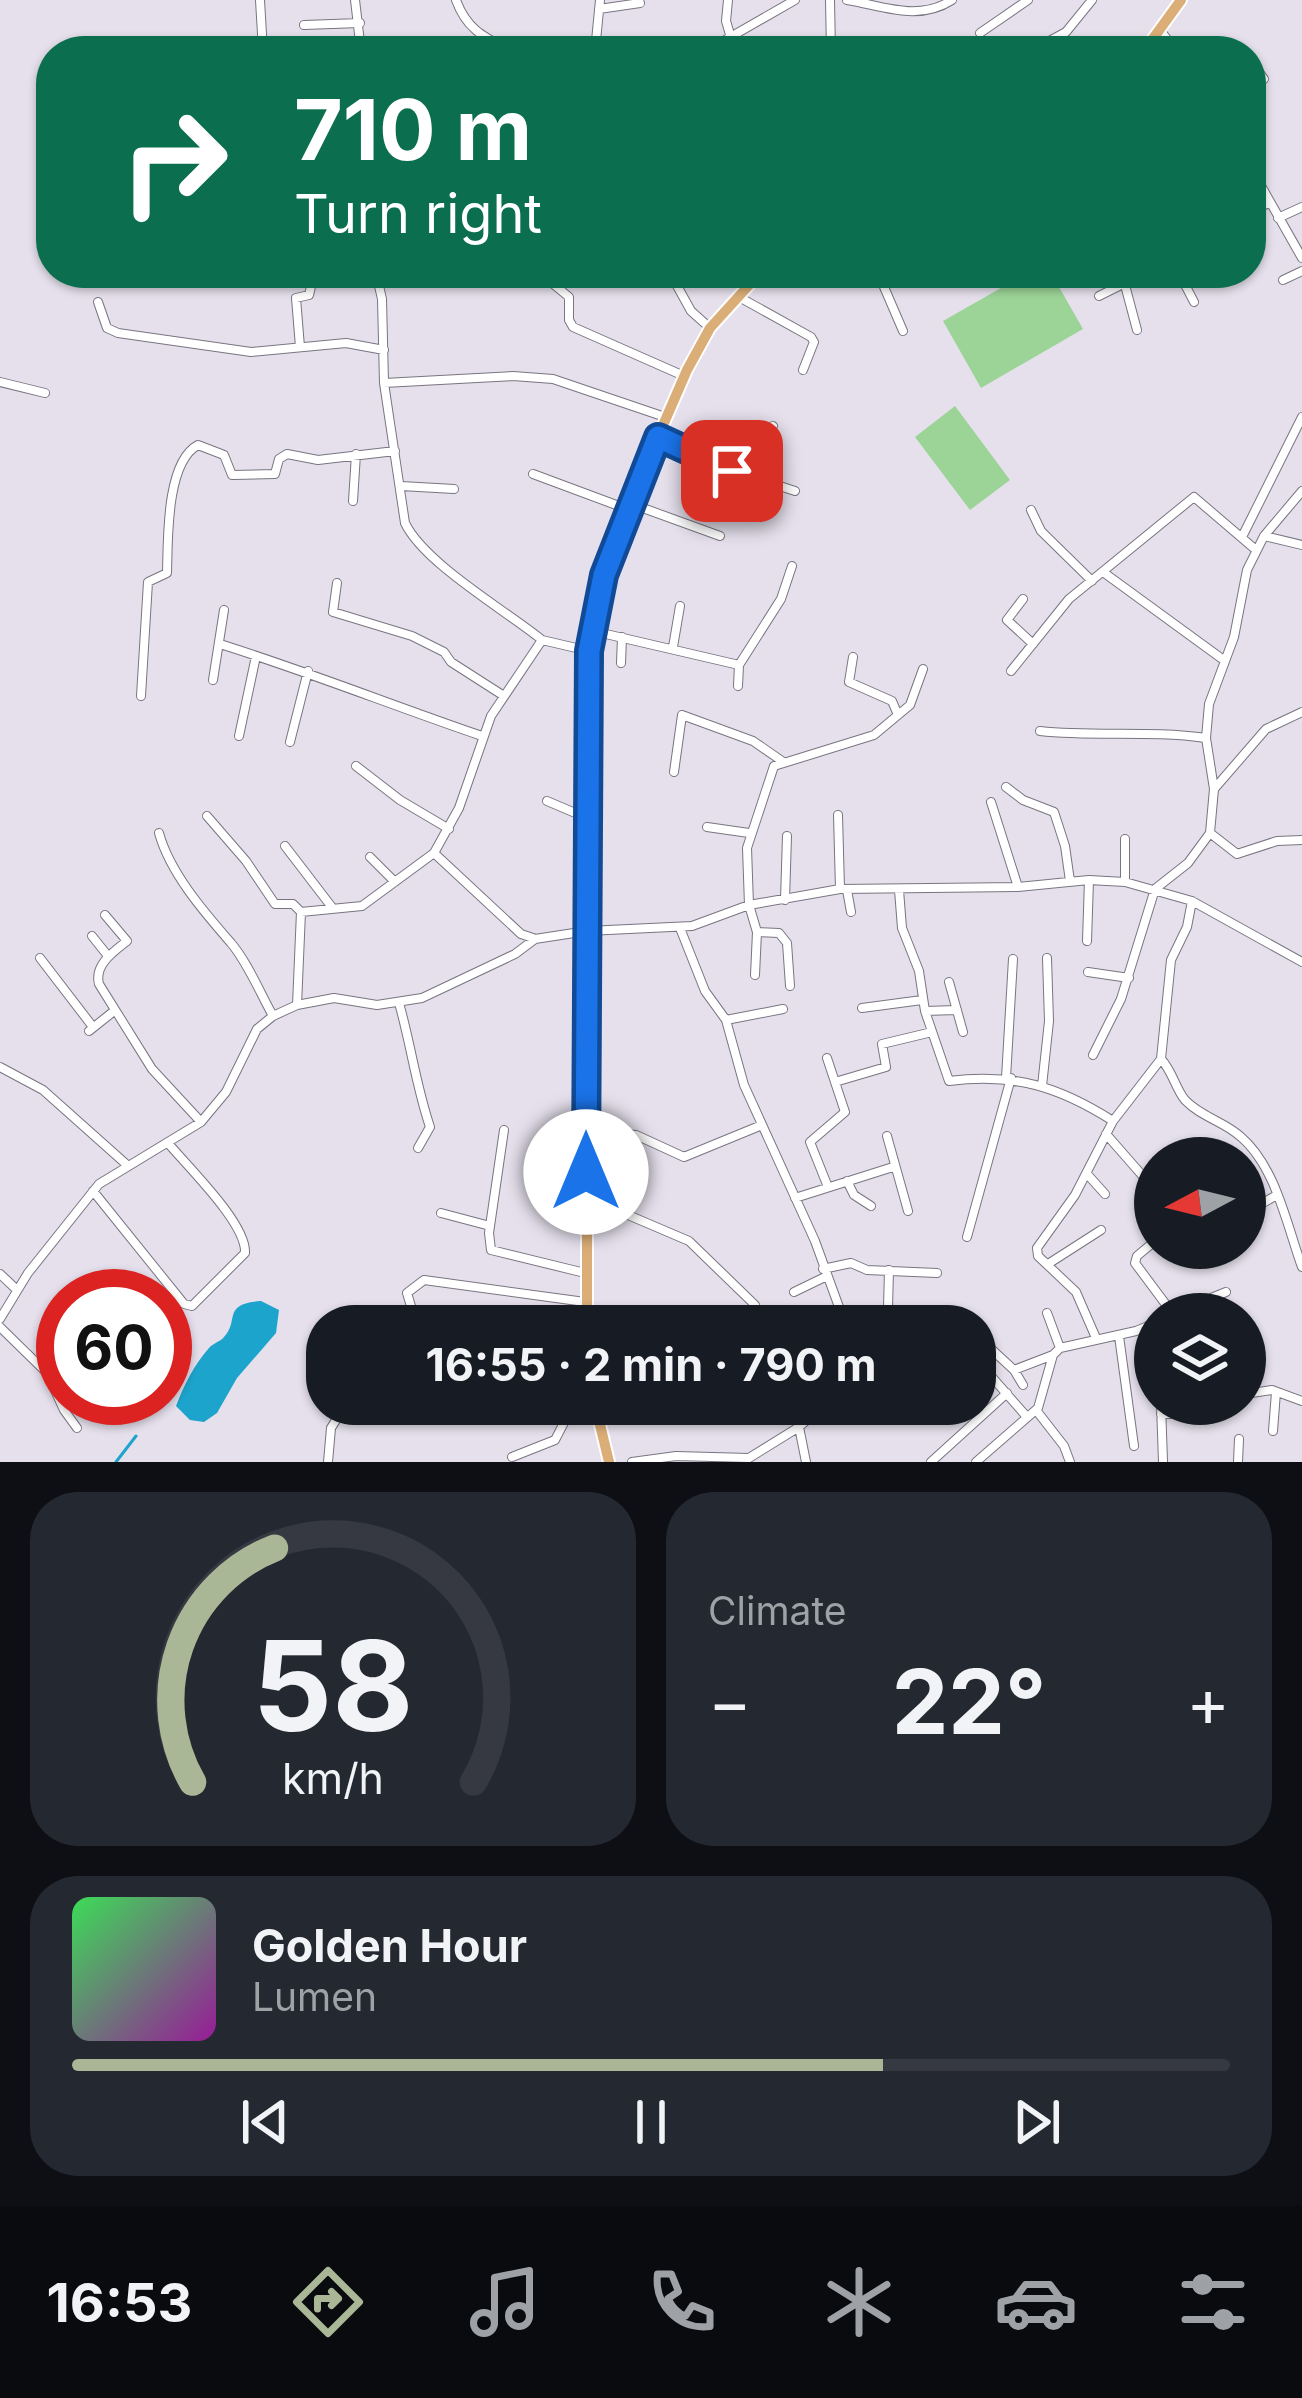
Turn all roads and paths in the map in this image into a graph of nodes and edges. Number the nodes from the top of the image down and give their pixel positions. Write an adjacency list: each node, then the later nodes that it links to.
1 (260, 0): 20 (street)
2 (355, 0): 16 (street)
3 (455, 0): 22 (street)
4 (728, 0): 24 (street)
5 (795, 0): 14 (street)
6 (830, 0): 26 (street)
7 (847, 0): 13 (street)
8 (952, 0): 13 (street)
9 (1028, 0): 19 (street)
10 (1092, 0): 27 (street)
11 (1181, 0): 18 (main road)
12 (636, 2): 15 (street)
13 (866, 2)
14 (781, 3): 25 (street)
15 (600, 4): 23 (street)
16 (360, 23): 17 (street); 21 (street)
17 (304, 25)
18 (1160, 30): 28 (main road); 29 (street)
19 (980, 33)
20 (262, 36)
21 (360, 36)
22 (479, 36)
23 (597, 36)
24 (730, 36)
25 (734, 36)
26 (829, 36)
27 (1059, 36)
28 (1155, 36)
29 (1165, 36)
30 (1266, 196): 31 (street)
31 (1269, 202): 32 (street); 34 (street)
32 (1266, 204)
33 (1302, 207): 34 (street)
34 (1278, 218): 35 (street)
35 (1302, 258)
36 (1302, 271): 37 (street)
37 (1282, 280)
38 (311, 288): 54 (street)
39 (379, 288): 55 (street)
40 (557, 288): 57 (street)
41 (679, 288): 51 (street)
42 (746, 288): 48 (main road)
43 (884, 288): 53 (street)
44 (1118, 288): 47 (street)
45 (1126, 288): 52 (street)
46 (1187, 288): 50 (street)
47 (1099, 296)
48 (737, 297): 51 (main road); 56 (street)
49 (98, 302): 54 (street)
50 (1194, 302)
51 (710, 328): 57 (main road)
52 (1138, 330)
53 (903, 331)
54 (300, 346): 55 (street)
55 (384, 350): 59 (street)
56 (803, 370)
57 (684, 376): 61 (main road)
58 (0, 382): 60 (street)
59 (384, 382): 61 (street); 65 (street)
60 (45, 394)
61 (665, 417): 64 (main road)
62 (1302, 417): 77 (street)
63 (773, 426): 67 (street)
64 (658, 437): 67 (street); 74 (main road)
65 (395, 451): 66 (street); 69 (street)
66 (356, 454): 73 (street); 105 (street)
67 (732, 471): 72 (street)
68 (533, 474): 74 (street)
69 (400, 487): 70 (street); 90 (street)
70 (454, 488)
71 (1302, 490): 78 (street)
72 (795, 491)
73 (353, 501)
74 (628, 506): 76 (street); 88 (main road)
75 (1031, 510): 83 (street)
76 (720, 536)
77 (1242, 536): 80 (street); 82 (street)
78 (1264, 536): 79 (street); 80 (street)
79 (1302, 544)
80 (1256, 550): 97 (street)
81 (792, 566): 99 (street)
82 (1103, 572): 83 (street); 97 (street)
83 (1092, 581): 92 (street)
84 (337, 583): 106 (street)
85 (1023, 599): 92 (street)
86 (680, 606): 93 (street)
87 (224, 610): 91 (street)
88 (592, 631): 89 (street); 94 (main road)
89 (622, 637): 93 (street); 98 (street)
90 (542, 640): 94 (street); 106 (street)
91 (220, 644): 95 (street); 103 (street)
92 (1033, 644): 102 (street)
93 (673, 647): 99 (street)
94 (589, 651): 123 (main road)
95 (256, 656): 101 (street); 110 (street)
96 (853, 657): 108 (street)
97 (1225, 661): 112 (street)
98 (621, 663)
99 (739, 665): 104 (street)
100 (922, 669): 108 (street)
101 (308, 671): 111 (street); 113 (street)
102 (1011, 671)
103 (213, 680)
104 (738, 686)
105 (141, 696)
106 (504, 696): 111 (street)
107 (1302, 712): 118 (street)
108 (898, 716): 114 (street)
109 (1040, 731): 112 (street)
110 (239, 736)
111 (482, 736): 125 (street)
112 (1206, 738): 118 (street)
113 (290, 742)
114 (782, 761): 116 (street); 127 (street)
115 (356, 766): 125 (street)
116 (674, 772)
117 (1006, 787): 136 (street)
118 (1214, 789): 128 (street)
119 (548, 801): 123 (street)
120 (991, 802): 139 (street)
121 (838, 815): 140 (street)
122 (207, 816): 147 (street)
123 (587, 818): 151 (main road)
124 (707, 827): 127 (street)
125 (449, 830): 133 (street)
126 (160, 833): 174 (street)
127 (749, 833): 145 (street)
128 (1210, 833): 131 (street); 141 (street)
129 (787, 836): 143 (street)
130 (1125, 839): 138 (street)
131 (1302, 840)
132 (285, 846): 146 (street)
133 (434, 853): 137 (street); 154 (street)
134 (370, 857): 137 (street)
135 (1089, 880): 136 (street); 138 (street); 155 (street)
136 (1070, 881): 139 (street)
137 (395, 882): 146 (street)
138 (1124, 882): 141 (street)
139 (1018, 887): 142 (street)
140 (843, 889): 142 (street); 143 (street); 148 (street)
141 (1155, 889): 144 (street); 163 (street)
142 (899, 890): 166 (street)
143 (785, 900): 145 (street)
144 (1192, 902): 160 (street); 180 (street)
145 (748, 905): 150 (street); 152 (street)
146 (331, 906): 147 (street)
147 (301, 912): 168 (street)
148 (851, 912)
149 (105, 915): 156 (street)
150 (680, 928): 151 (street); 175 (street)
151 (587, 931): 154 (street); 189 (main road)
152 (757, 932): 162 (street); 165 (street)
153 (92, 936): 156 (street)
154 (535, 939): 167 (street)
155 (1087, 941)
156 (108, 956): 172 (street)
157 (40, 958): 172 (street)
158 (1047, 958): 184 (street)
159 (1012, 959): 182 (street)
160 (1302, 962)
161 (1088, 971): 163 (street)
162 (754, 975)
163 (1129, 978): 178 (street)
164 (949, 982): 171 (street)
165 (790, 986)
166 (922, 1000): 169 (street); 173 (street)
167 (399, 1003): 168 (street); 194 (street)
168 (297, 1005): 174 (street)
169 (862, 1008)
170 (783, 1009): 175 (street)
171 (957, 1010): 173 (street); 177 (street)
172 (114, 1011): 186 (street)
173 (925, 1011): 176 (street)
174 (273, 1016): 186 (street)
175 (726, 1020): 187 (street)
176 (932, 1032): 182 (street); 183 (street)
177 (963, 1032)
178 (1093, 1055)
179 (827, 1058): 183 (street)
180 (1161, 1059): 185 (street); 192 (street)
181 (0, 1067): 195 (street)
182 (1009, 1078): 184 (street); 213 (street)
183 (835, 1082): 201 (street)
184 (1042, 1086): 185 (street)
185 (1113, 1121): 190 (street)
186 (201, 1122): 193 (street)
187 (762, 1125): 189 (street); 205 (street)
188 (504, 1130): 211 (street)
189 (586, 1132): 208 (main road)
190 (1106, 1133): 197 (street); 198 (street)
191 (887, 1136): 196 (street)
192 (1241, 1137)
193 (168, 1143): 195 (street); 202 (street)
194 (418, 1148)
195 (126, 1165): 202 (street)
196 (893, 1166): 200 (street); 209 (street)
197 (1134, 1166)
198 (1087, 1174): 203 (street); 214 (street)
199 (1266, 1174): 204 (street)
200 (847, 1181): 201 (street); 207 (street)
201 (828, 1187): 205 (street)
202 (93, 1191): 221 (street)
203 (1105, 1194)
204 (1277, 1195): 206 (street); 215 (street)
205 (795, 1198): 218 (street)
206 (1266, 1201)
207 (871, 1206)
208 (585, 1211): 217 (main road); 225 (street)
209 (908, 1211)
210 (441, 1213): 211 (street)
211 (490, 1226): 217 (street)
212 (1101, 1230): 214 (street)
213 (968, 1237)
214 (1048, 1264): 232 (street)
215 (1302, 1267)
216 (890, 1270): 218 (street); 219 (street); 227 (street)
217 (585, 1273): 223 (main road)
218 (824, 1273): 222 (street); 226 (street)
219 (937, 1273)
220 (0, 1274): 221 (street)
221 (17, 1290): 229 (street)
222 (794, 1292)
223 (586, 1303): 224 (street)
224 (411, 1305)
225 (755, 1305)
226 (838, 1305)
227 (888, 1305)
228 (1046, 1313): 233 (street)
229 (0, 1323): 248 (street)
230 (1134, 1331): 231 (street)
231 (1119, 1336): 232 (street); 251 (street)
232 (1096, 1338): 233 (street)
233 (1056, 1351): 235 (street); 242 (street)
234 (996, 1354): 235 (street)
235 (1013, 1370): 237 (street)
236 (996, 1382): 240 (street)
237 (1023, 1385)
238 (1276, 1392): 239 (street); 241 (street); 249 (street)
239 (1266, 1393)
240 (1006, 1394): 242 (street); 257 (street)
241 (1302, 1402)
242 (1032, 1413): 258 (street); 259 (street)
243 (333, 1425): 253 (street)
244 (563, 1425): 252 (street)
245 (600, 1425): 254 (main road)
246 (1161, 1425): 260 (street)
247 (800, 1426): 255 (street); 256 (street)
248 (77, 1428)
249 (1273, 1431)
250 (1239, 1439): 261 (street)
251 (1134, 1446)
252 (512, 1457)
253 (328, 1462)
254 (609, 1462)
255 (632, 1462)
256 (806, 1462)
257 (932, 1462)
258 (976, 1462)
259 (1070, 1462)
260 (1162, 1462)
261 (1238, 1462)

